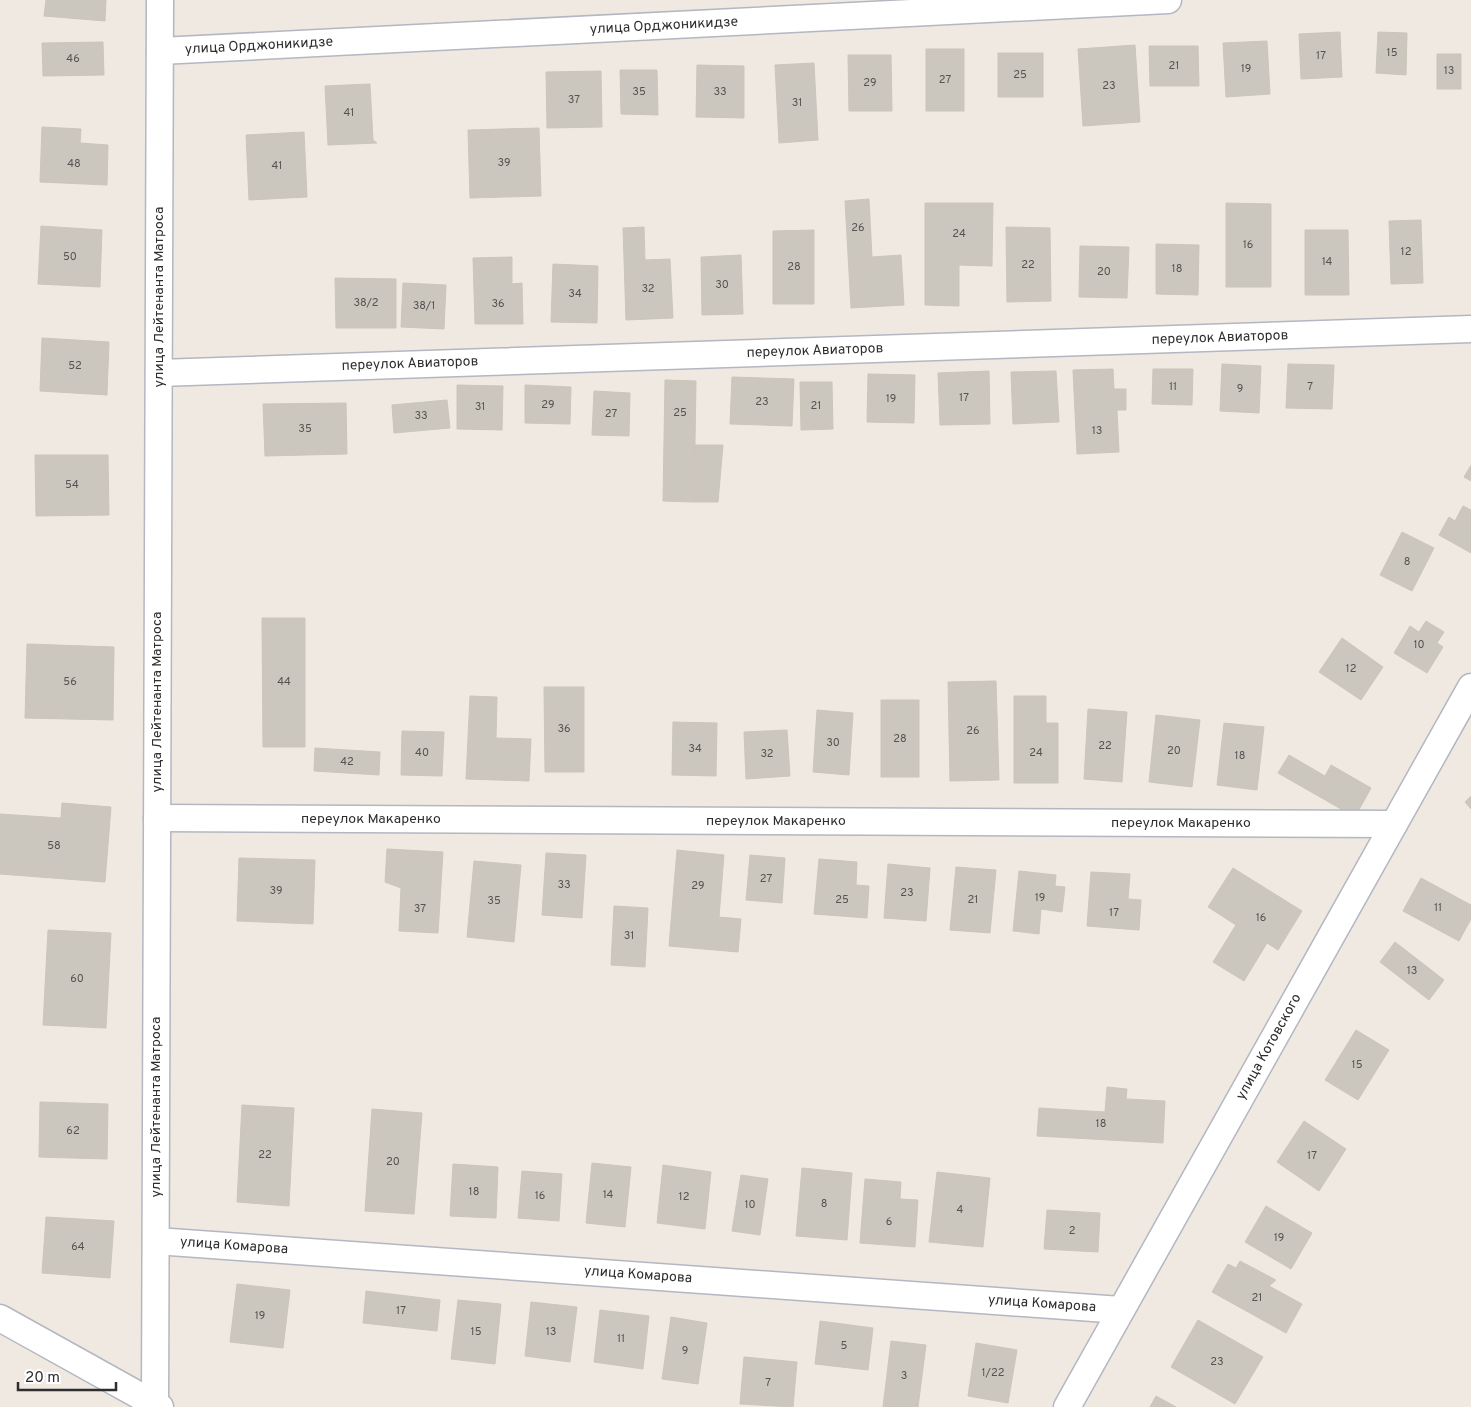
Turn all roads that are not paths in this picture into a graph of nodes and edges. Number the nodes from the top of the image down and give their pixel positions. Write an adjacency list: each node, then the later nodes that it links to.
1 (160, 0): 3 (street, улица Лейтенанта Матроса)
2 (1168, 0): 3 (street, улица Орджоникидзе)
3 (160, 51): 5 (street, улица Лейтенанта Матроса)
4 (1471, 329): 5 (street, переулок Авиаторов)
5 (159, 373): 7 (street, улица Лейтенанта Матроса)
6 (1469, 698): 8 (street, улица Котовского)
7 (157, 818): 8 (street, переулок Макаренко); 9 (street, улица Лейтенанта Матроса)
8 (1394, 824): 10 (street, улица Котовского)
9 (156, 1241): 10 (street, улица Комарова); 12 (street, улица Лейтенанта Матроса)
10 (1121, 1310): 13 (street, улица Котовского)
11 (0, 1318): 12 (street)
12 (157, 1406)
13 (1066, 1407)

